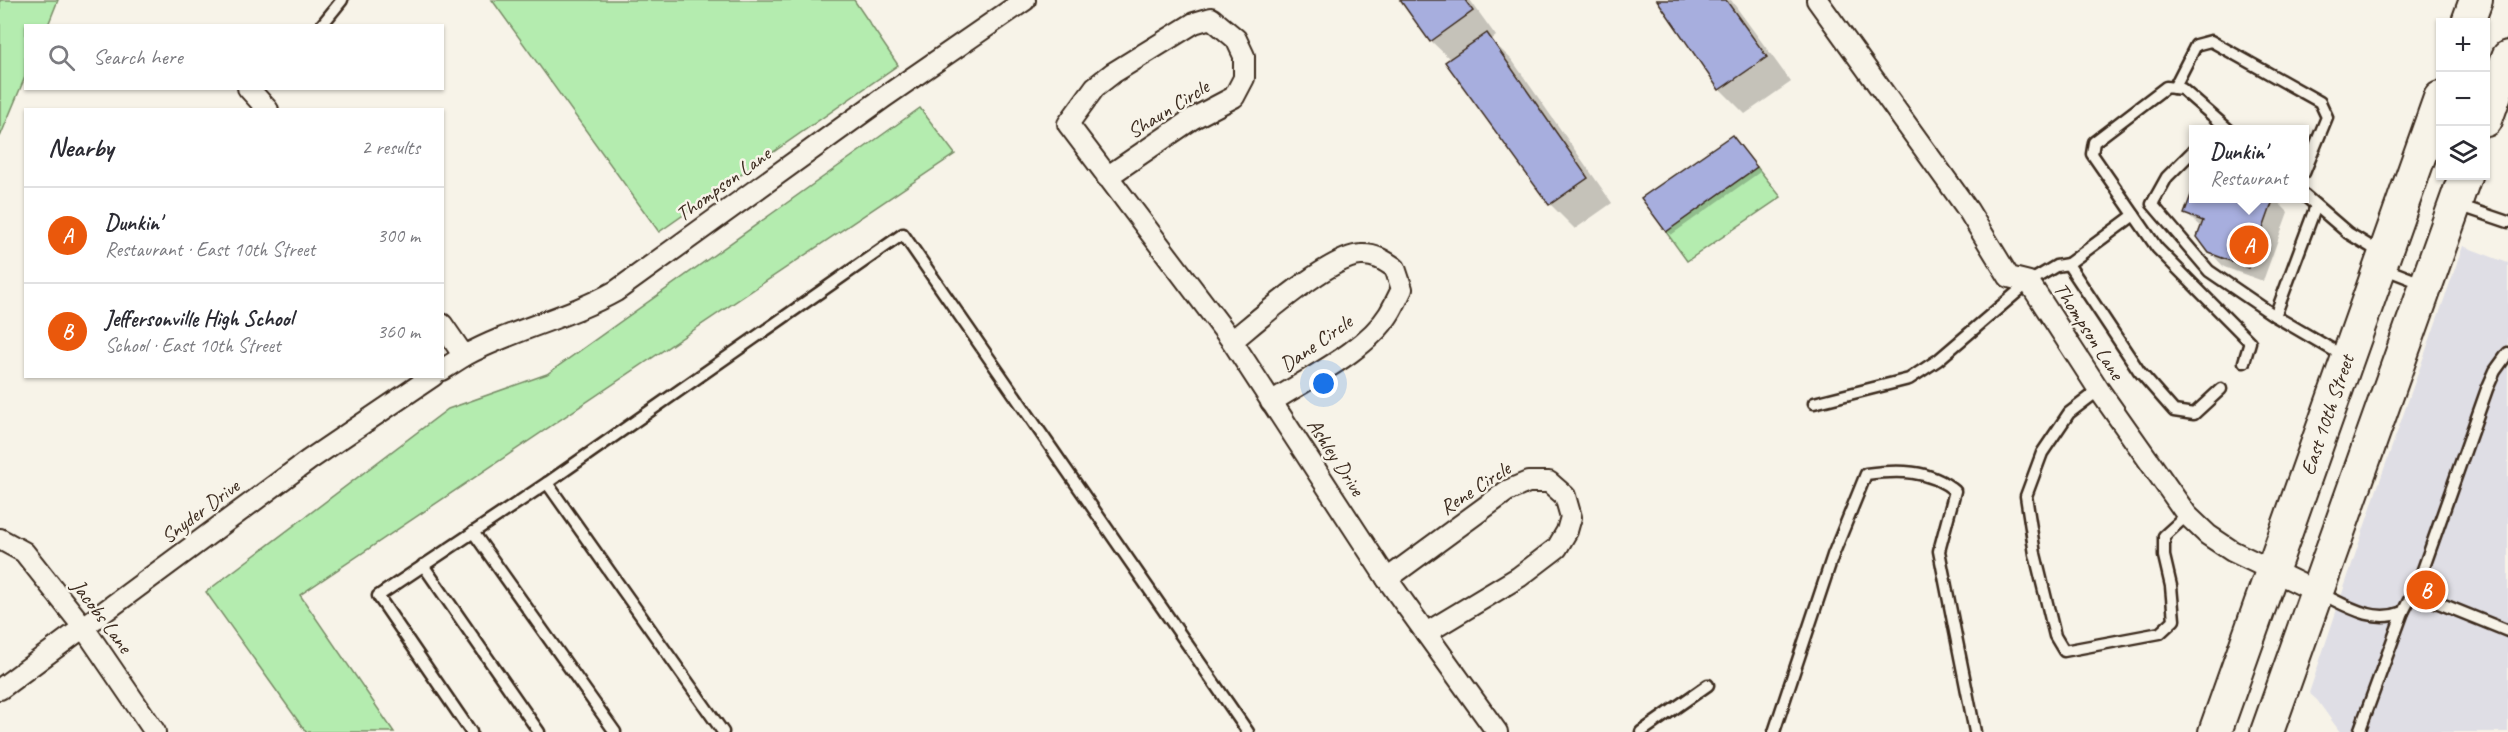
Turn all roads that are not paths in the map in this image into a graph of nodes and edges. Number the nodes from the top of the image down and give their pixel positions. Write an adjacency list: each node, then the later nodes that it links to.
1 (342, 0): 6 (lane)
2 (1025, 0): 31 (street, Thompson Lane)
3 (1817, 0): 25 (street, Thompson Lane)
4 (2476, 0): 5 (main road)
5 (2469, 18)
6 (323, 24)
7 (2500, 75): 10 (main road)
8 (2174, 88): 14 (lane); 16 (lane); 21 (lane)
9 (250, 90): 11 (street)
10 (2490, 107)
11 (265, 108)
12 (2436, 109): 23 (main road, East 10th Street)
13 (1068, 124): 17 (street, Ashley Drive); 17 (street, Shaun Circle)
14 (2219, 125)
15 (2189, 154): 27 (lane)
16 (2309, 161)
17 (1107, 177): 29 (street, Ashley Drive)
18 (2460, 190): 22 (lane); 26 (main road)
19 (2309, 200): 20 (lane)
20 (2316, 206): 23 (lane); 27 (lane)
21 (2134, 215): 24 (lane); 33 (lane)
22 (2508, 222)
23 (2382, 261): 26 (lane); 32 (main road, East 10th Street)
24 (2068, 264): 25 (lane); 36 (lane)
25 (2029, 282): 37 (street, Thompson Lane); 39 (lane)
26 (2426, 285): 47 (main road)
27 (2275, 316): 32 (lane)
28 (444, 327): 31 (street)
29 (1232, 341): 38 (street, Ashley Drive); 38 (street, Dane Circle)
30 (2508, 353): 48 (lane)
31 (464, 356): 34 (street)
32 (2347, 358): 45 (main road, East 10th Street)
33 (2244, 362)
34 (444, 369)
35 (430, 378): 50 (street, Snyder Drive)
36 (2221, 389)
37 (2099, 390): 41 (street, Thompson Lane); 41 (lane)
38 (1271, 402): 46 (street, Ashley Drive)
39 (1815, 403)
40 (547, 483): 42 (lane); 59 (lane); 60 (lane)
41 (2187, 515): 45 (street, Thompson Lane)
42 (473, 532): 44 (lane); 58 (lane)
43 (0, 539): 50 (street, Jacobs Lane)
44 (423, 565): 56 (lane); 57 (lane)
45 (2273, 571): 47 (street, Thompson Lane); 65 (main road, East 10th Street)
46 (1387, 579): 52 (street, Ashley Drive); 52 (street, Rene Circle)
47 (2317, 592): 49 (lane); 66 (main road)
48 (2414, 593): 49 (lane); 51 (lane)
49 (2403, 612): 67 (lane)
50 (84, 628): 54 (street, Snyder Drive); 55 (street, Jacobs Lane)
51 (2508, 631)
52 (1426, 633): 61 (street, Ashley Drive)
53 (1708, 685): 62 (lane)
54 (0, 689)
55 (155, 732)
56 (471, 732)
57 (539, 732)
58 (615, 732)
59 (723, 732)
60 (1248, 732)
61 (1497, 732)
62 (1641, 732)
63 (1774, 732): 64 (lane)
64 (1975, 732)
65 (2215, 732)
66 (2267, 732)
67 (2359, 732)

